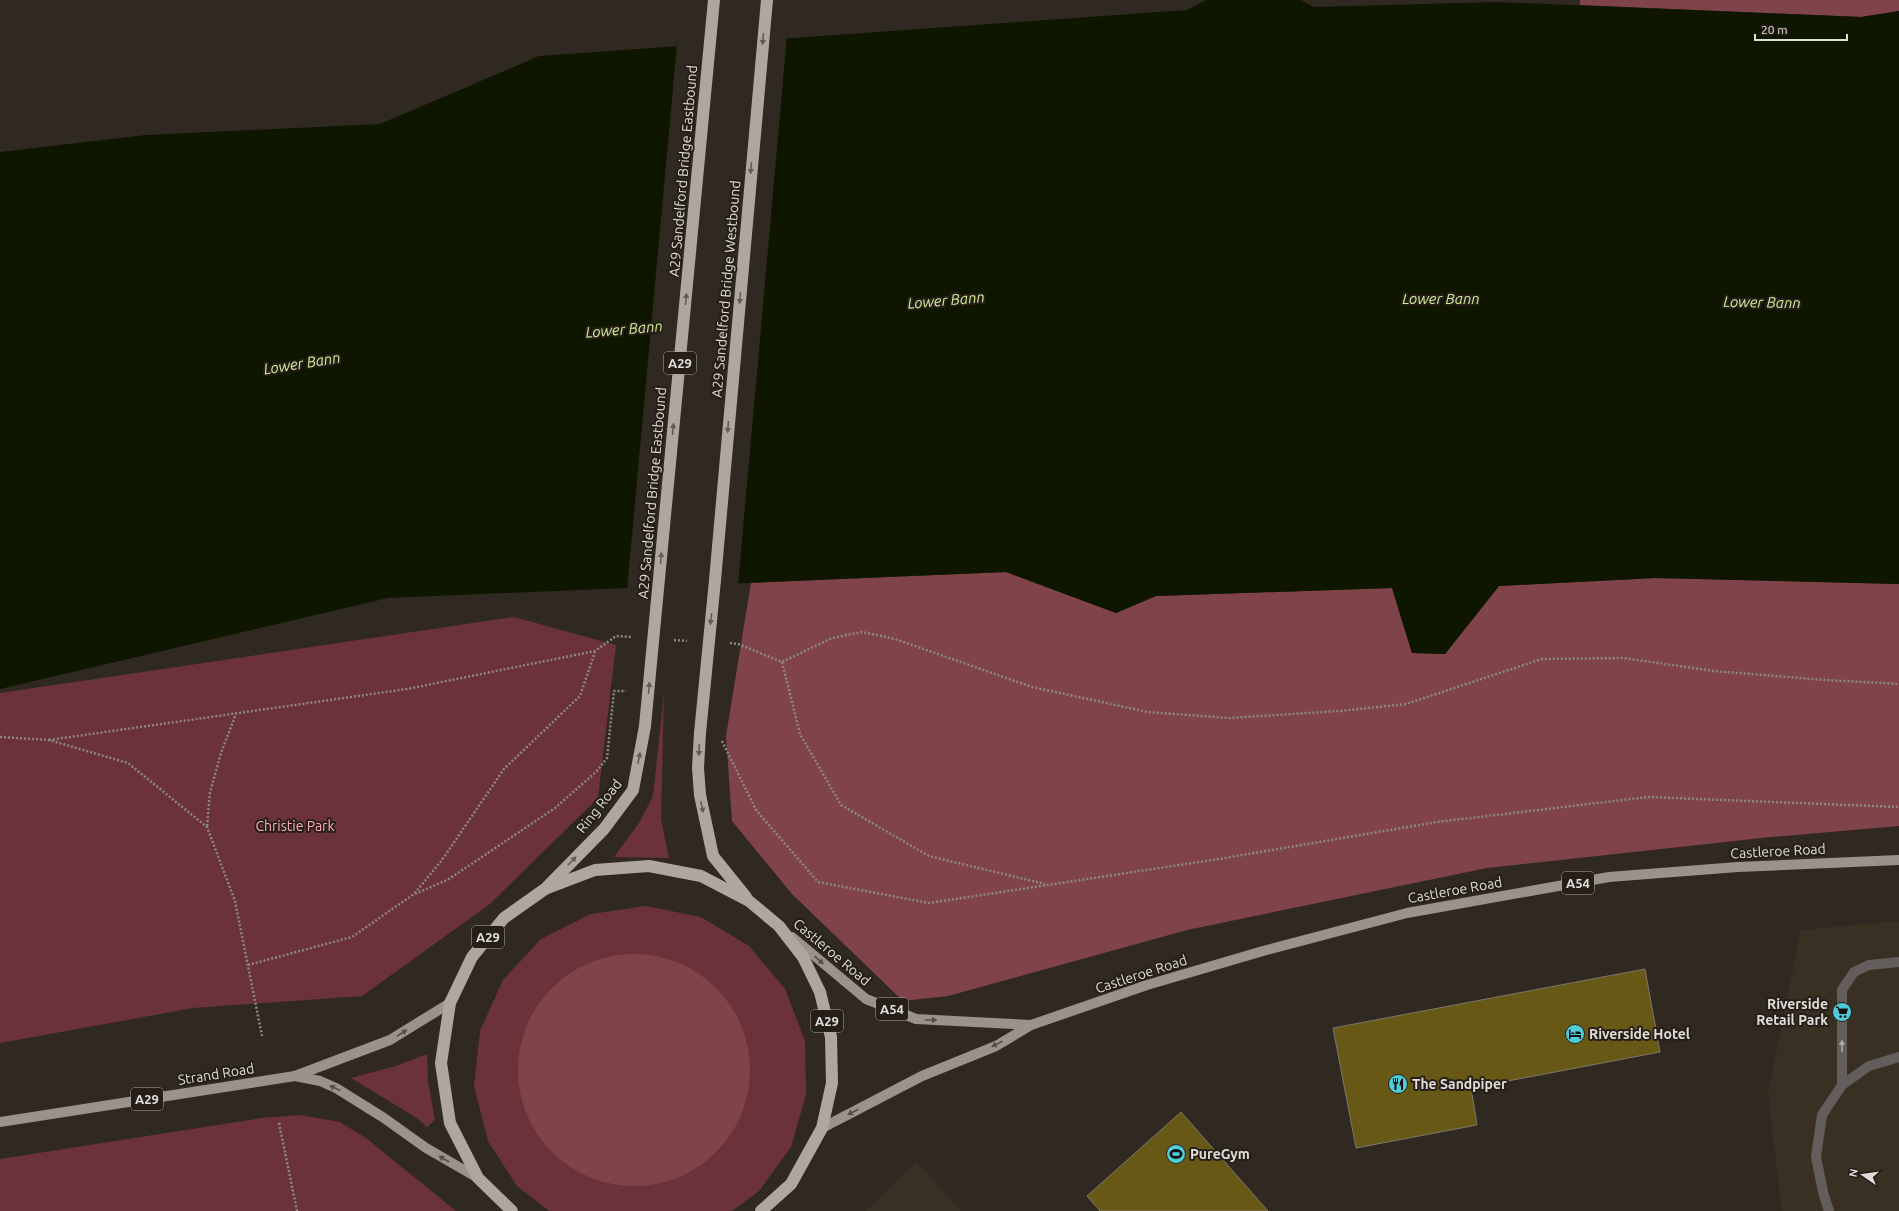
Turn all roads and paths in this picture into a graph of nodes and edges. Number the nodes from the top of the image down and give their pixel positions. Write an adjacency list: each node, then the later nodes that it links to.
1 (714, 0): 8 (highway, A29 Sandelford Bridge Eastbound / A29, one-way to 1, bridge)
2 (766, 0): 18 (highway, A29 Sandelford Bridge Westbound / A29, one-way to 18, bridge)
3 (832, 638): 5 (path)
4 (782, 662): 15 (path)
5 (1899, 684)
6 (628, 691): 17 (path)
7 (236, 714): 11 (path); 13 (path); 17 (path)
8 (645, 726): 16 (highway, Ring Road / A29, one-way to 8)
9 (0, 737): 11 (path)
10 (718, 738): 15 (path)
11 (49, 740): 13 (path)
12 (1899, 807): 15 (path)
13 (206, 827): 21 (path)
14 (1899, 860): 23 (main road, Castleroe Road / A54)
15 (1047, 885)
16 (545, 889): 18 (highway, A29); 22 (highway, A29)
17 (414, 894): 21 (path)
18 (749, 901): 19 (highway, A29)
19 (779, 926): 23 (main road, Castleroe Road / A54, one-way to 23); 30 (highway, A29)
20 (1899, 962): 27 (lane, one-way to 20)
21 (248, 965): 24 (path)
22 (450, 1003): 26 (main road, Strand Road / A29, one-way to 22); 31 (highway, A29)
23 (1031, 1025): 30 (main road, Castleroe Road / A54, one-way to 30)
24 (262, 1036)
25 (1899, 1057): 27 (lane)
26 (294, 1076): 28 (main road, Strand Road / A29); 31 (main road, Strand Road / A29, one-way to 26)
27 (1842, 1085): 35 (lane)
28 (0, 1122)
29 (279, 1123): 32 (path)
30 (822, 1128): 34 (highway, A29)
31 (478, 1178): 33 (highway, A29)
32 (297, 1211)
33 (512, 1211)
34 (761, 1211)
35 (1829, 1211)

